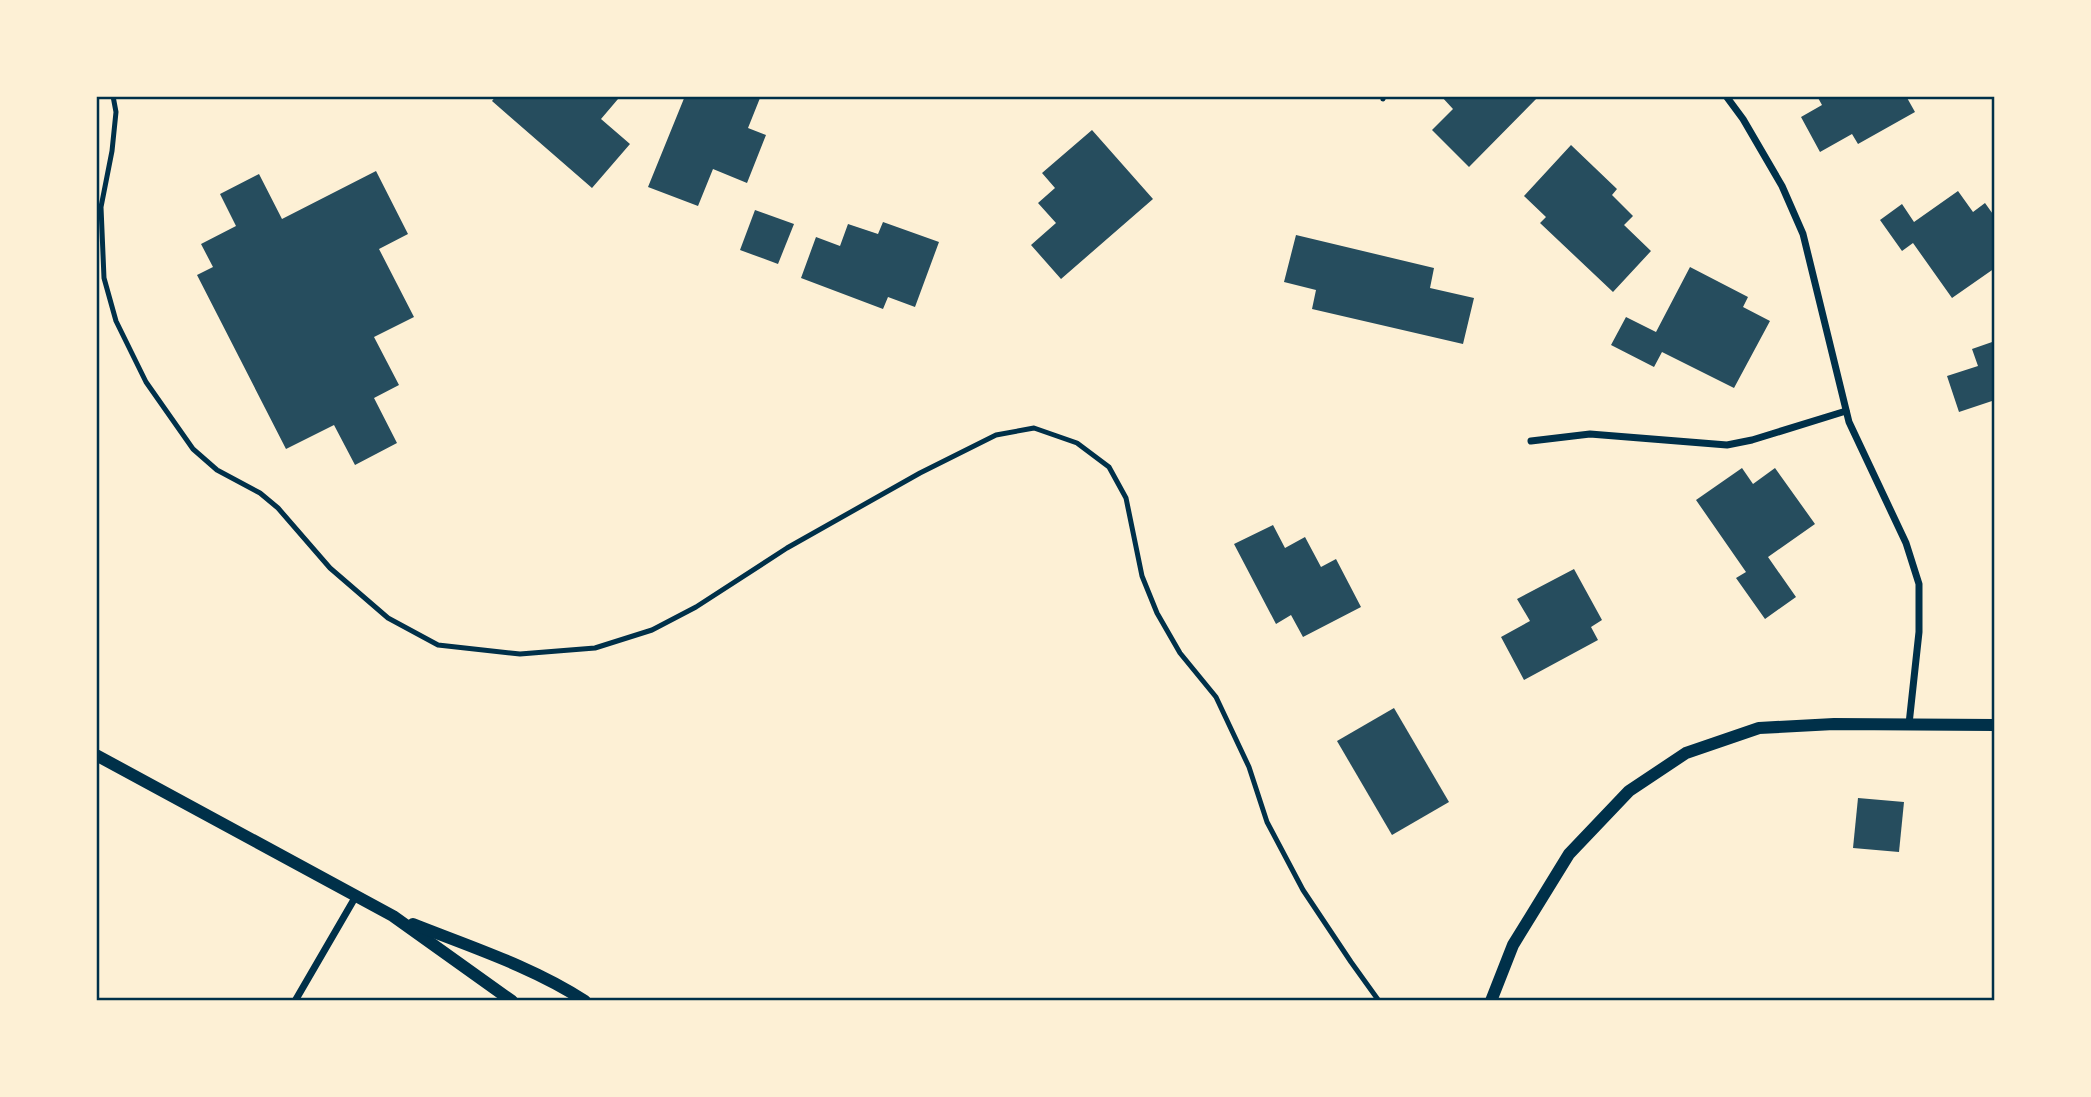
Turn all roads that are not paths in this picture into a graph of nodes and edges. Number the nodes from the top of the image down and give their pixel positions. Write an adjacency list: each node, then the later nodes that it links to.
1 (113, 96): 13 (lane)
2 (1726, 96): 3 (street)
3 (1846, 411): 4 (street); 5 (street)
4 (1531, 441)
5 (1909, 724): 6 (street); 14 (street)
6 (1995, 724)
7 (96, 755): 8 (street)
8 (356, 896): 9 (street); 10 (street)
9 (393, 916): 11 (street); 12 (street)
10 (295, 1001)
11 (512, 1001)
12 (585, 1001)
13 (1379, 1001)
14 (1491, 1001)

